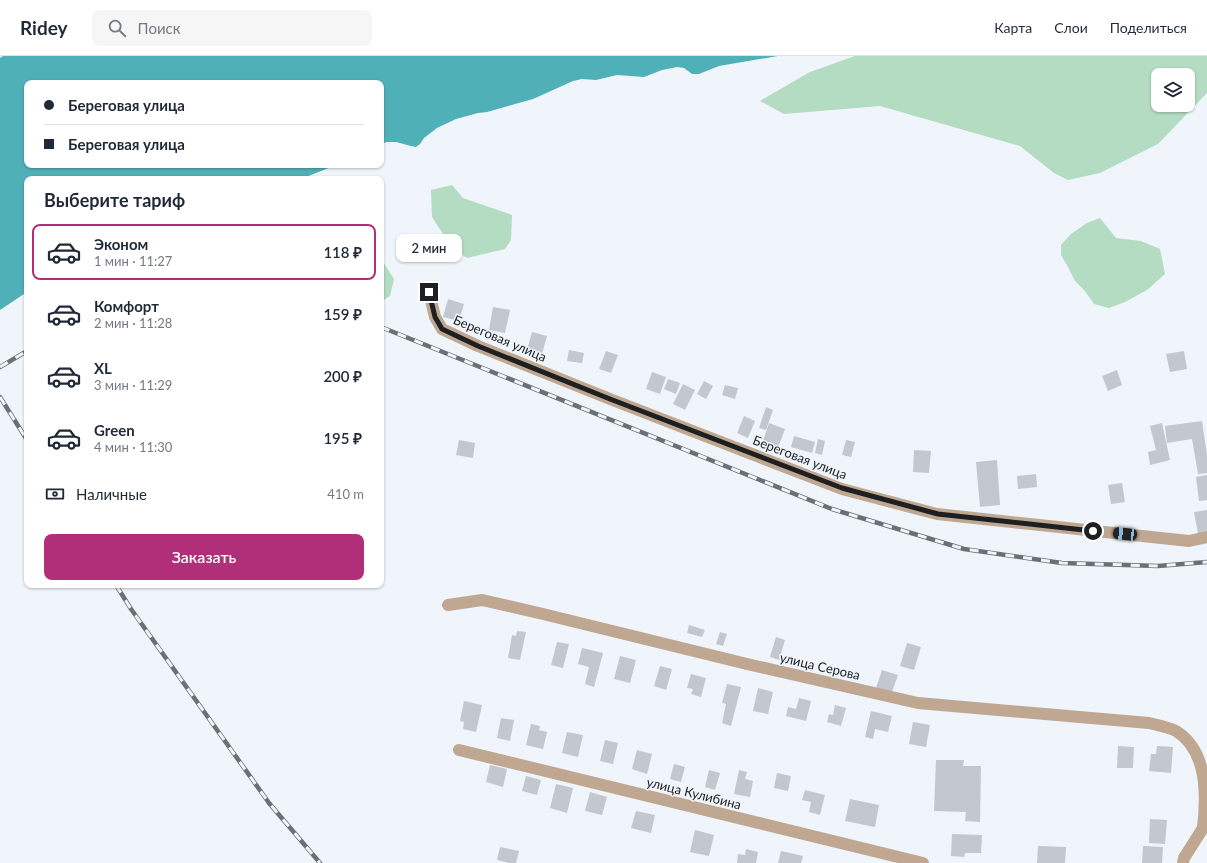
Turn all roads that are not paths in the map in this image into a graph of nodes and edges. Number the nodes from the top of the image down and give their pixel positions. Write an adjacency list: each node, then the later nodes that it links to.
1 (429, 292): 2 (street, Береговая улица)
2 (1207, 537)
3 (448, 605): 5 (street, улица Серова)
4 (459, 750): 6 (street, улица Кулибина)
5 (1205, 827): 7 (street)
6 (923, 863)
7 (1183, 863)

